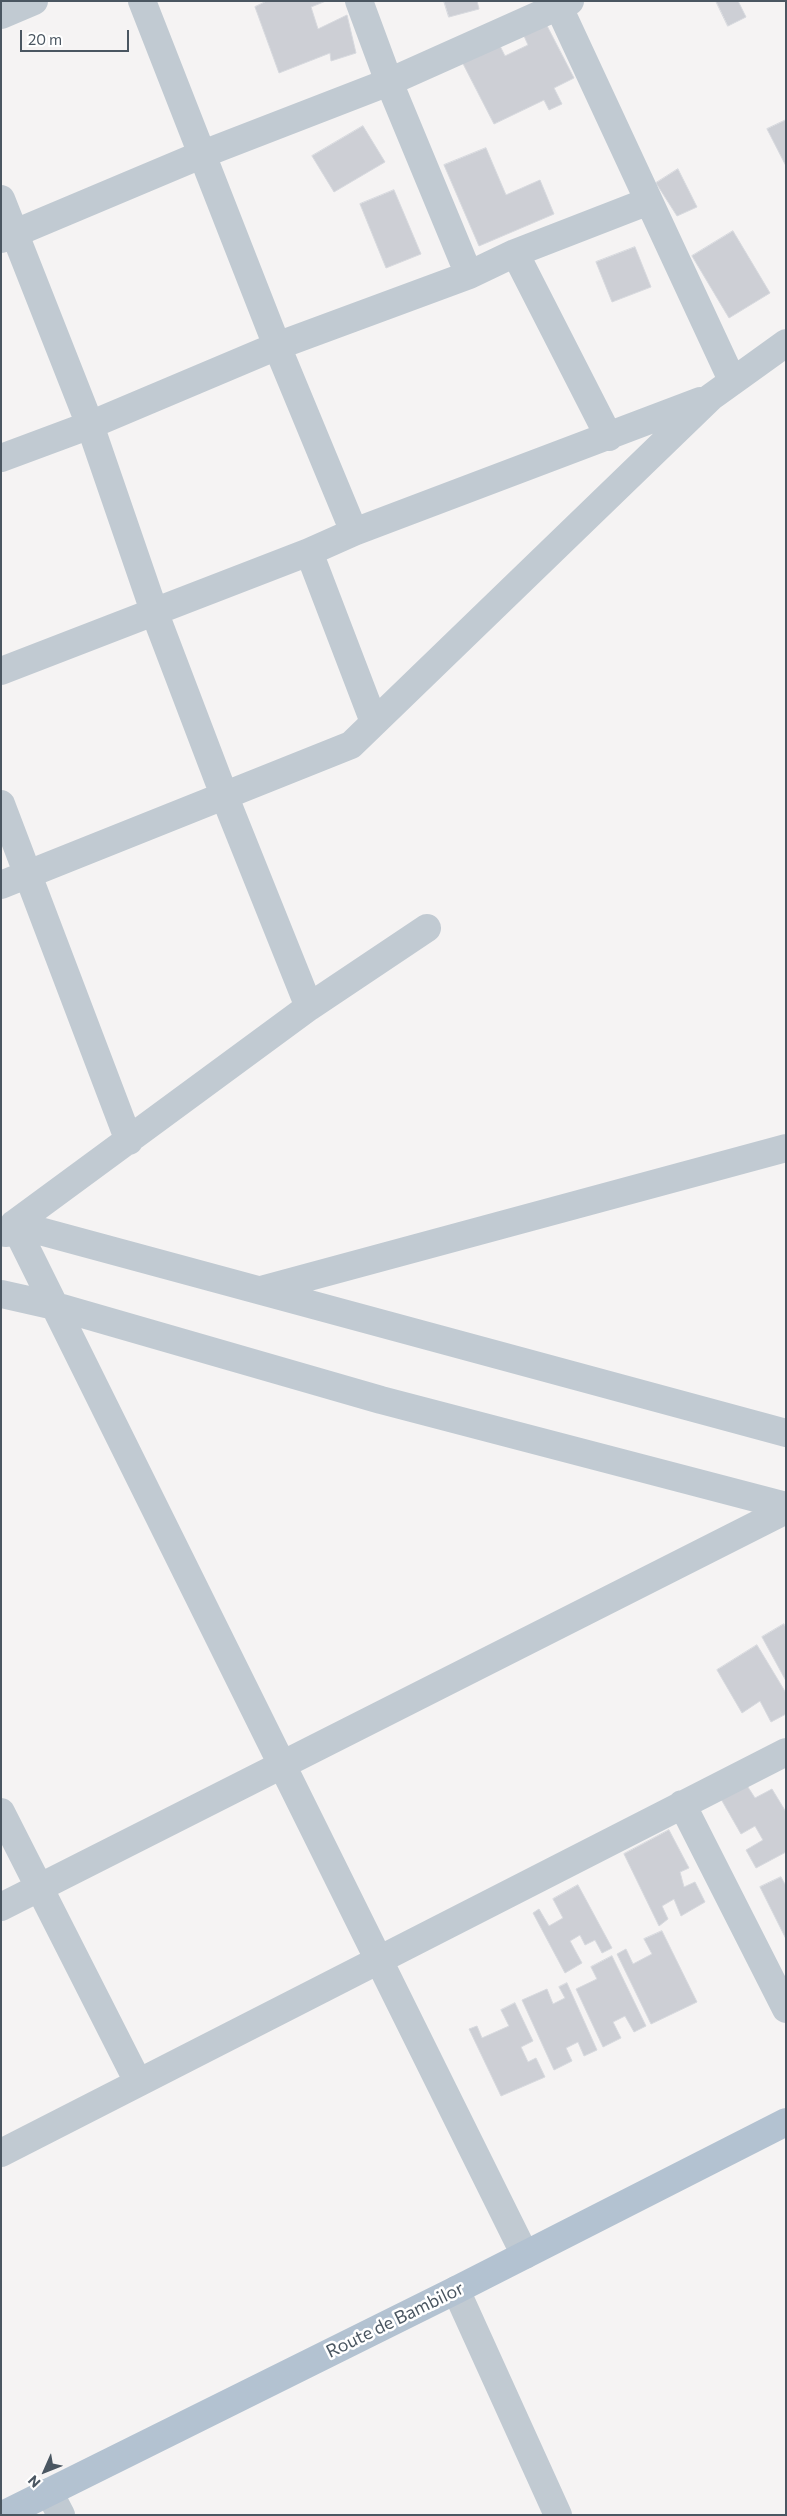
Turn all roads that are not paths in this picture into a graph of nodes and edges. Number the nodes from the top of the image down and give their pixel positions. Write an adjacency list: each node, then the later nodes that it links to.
1 (34, 1): 5 (street)
2 (142, 1): 7 (street)
3 (359, 1): 6 (street)
4 (561, 3): 6 (street); 9 (street)
5 (1, 15)
6 (389, 82): 7 (street); 12 (street)
7 (203, 154): 10 (street); 14 (street)
8 (1, 199): 10 (street)
9 (649, 202): 11 (street); 15 (street)
10 (8, 236): 17 (street)
11 (515, 253): 12 (street); 18 (street)
12 (469, 275): 14 (street)
13 (786, 343): 15 (street)
14 (277, 346): 17 (street); 20 (street)
15 (732, 380): 16 (street)
16 (711, 397): 18 (street); 24 (street)
17 (90, 425): 19 (street); 22 (street)
18 (609, 436): 20 (street)
19 (1, 458)
20 (354, 532): 21 (street)
21 (309, 552): 22 (street); 24 (street)
22 (154, 611): 23 (street); 25 (street)
23 (1, 671)
24 (374, 722): 25 (street)
25 (224, 795): 27 (street); 30 (street)
26 (1, 804): 27 (street)
27 (28, 874): 28 (street); 31 (street)
28 (1, 885)
29 (426, 928): 30 (street)
30 (310, 1008): 31 (street)
31 (129, 1141): 33 (street)
32 (786, 1148): 34 (street)
33 (8, 1231): 34 (street); 36 (street)
34 (260, 1290): 37 (street)
35 (1, 1294): 36 (street)
36 (55, 1306): 38 (street); 40 (street)
37 (786, 1433)
38 (786, 1508): 40 (street)
39 (786, 1752): 41 (street)
40 (282, 1765): 43 (street); 45 (street)
41 (682, 1804): 45 (street); 46 (street)
42 (1, 1812): 43 (street)
43 (40, 1888): 44 (street); 47 (street)
44 (1, 1907)
45 (378, 1960): 47 (street); 50 (street)
46 (786, 2009)
47 (138, 2082): 49 (street)
48 (786, 2122): 50 (main road, Route de Bambilor)
49 (1, 2153)
50 (525, 2255): 51 (main road, Route de Bambilor)
51 (456, 2290): 52 (main road, Route de Bambilor); 54 (street)
52 (55, 2503): 53 (main road, Route de Bambilor)
53 (3, 2515)
54 (558, 2515)

